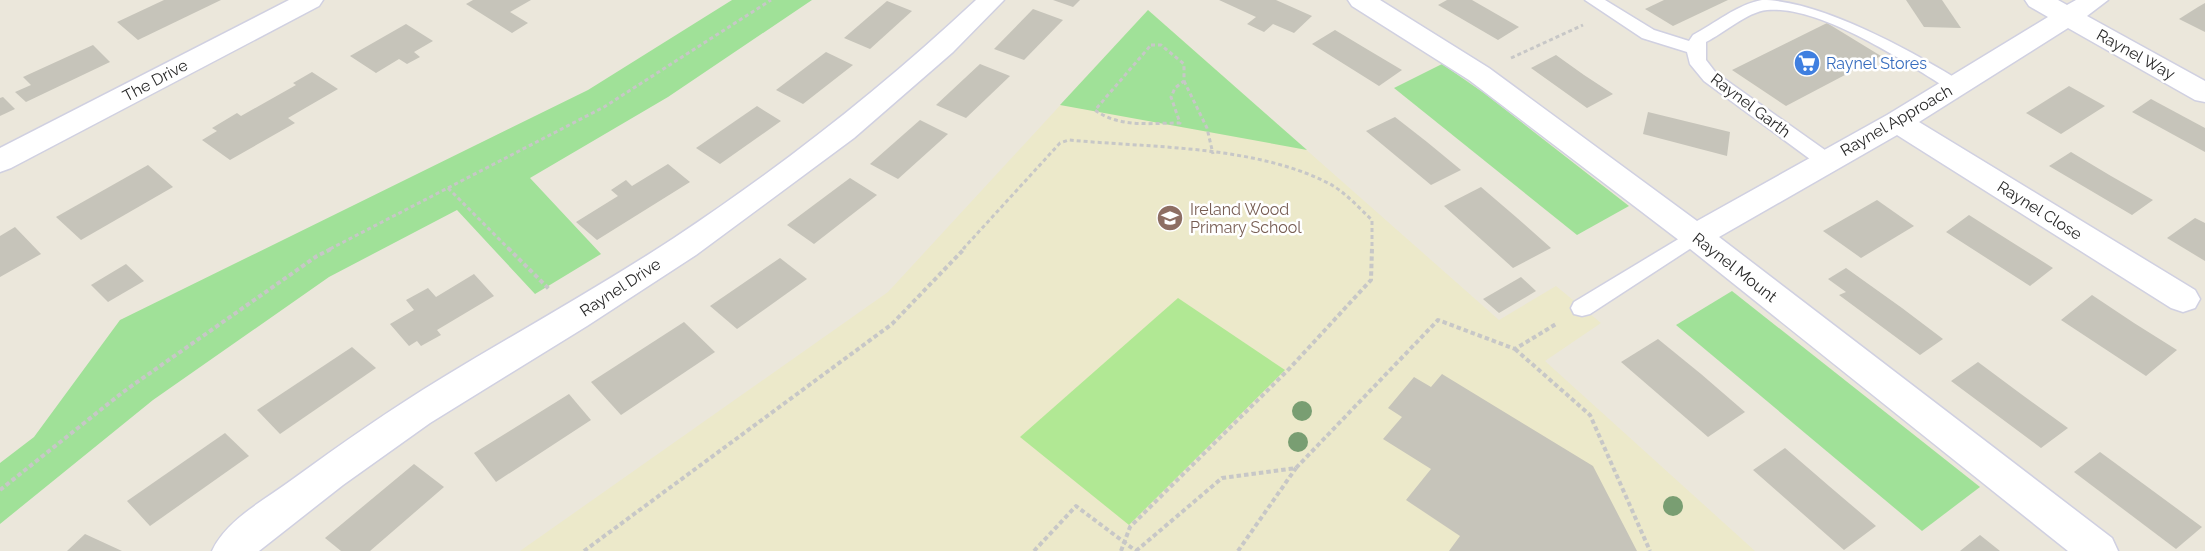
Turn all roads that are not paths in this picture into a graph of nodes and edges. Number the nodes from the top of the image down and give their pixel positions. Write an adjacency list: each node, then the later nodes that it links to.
1 (310, 0): 13 (street, The Drive)
2 (991, 0): 17 (street, Raynel Drive)
3 (1361, 0): 14 (street, Raynel Mount)
4 (1593, 0): 8 (lane)
5 (2038, 0): 7 (street)
6 (2095, 0): 7 (street, Raynel Approach)
7 (2067, 15): 9 (street, Raynel Approach); 10 (street, Raynel Way)
8 (1694, 48): 9 (lane); 12 (lane, Raynel Garth)
9 (1956, 86): 11 (street, Raynel Approach)
10 (2205, 93)
11 (1897, 122): 12 (street, Raynel Approach); 15 (street, Raynel Close)
12 (1825, 160): 14 (street, Raynel Approach)
13 (0, 161)
14 (1695, 236): 16 (lane); 18 (street, Raynel Mount)
15 (2183, 299)
16 (1582, 308)
17 (232, 551)
18 (2098, 551)

